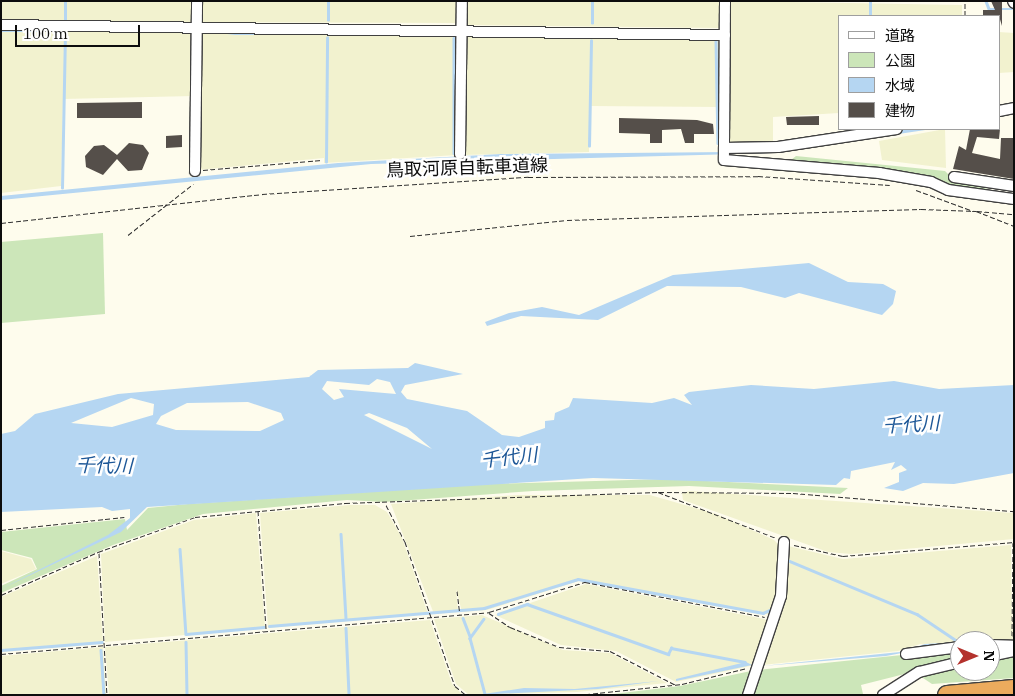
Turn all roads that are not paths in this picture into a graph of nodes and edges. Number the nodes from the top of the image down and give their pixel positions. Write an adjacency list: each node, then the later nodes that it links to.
1 (197, 1): 5 (street)
2 (462, 1): 6 (street)
3 (725, 1): 7 (street)
4 (1, 25): 5 (street)
5 (197, 28): 6 (street); 13 (street)
6 (462, 28): 7 (street); 12 (street)
7 (725, 34): 11 (street)
8 (1014, 108): 9 (street)
9 (1000, 111)
10 (890, 130): 11 (street)
11 (724, 148): 16 (street)
12 (460, 154)
13 (195, 171)
14 (954, 177): 15 (street)
15 (1014, 186)
16 (1014, 199)
17 (784, 542): 26 (street)
18 (1013, 642): 19 (street)
19 (1000, 644)
20 (950, 648): 22 (street)
21 (1014, 650): 23 (street)
22 (906, 654)
23 (1000, 654)
24 (950, 664): 27 (street)
25 (1014, 690): 28 (highway)
26 (748, 695)
27 (883, 695)
28 (947, 695)

